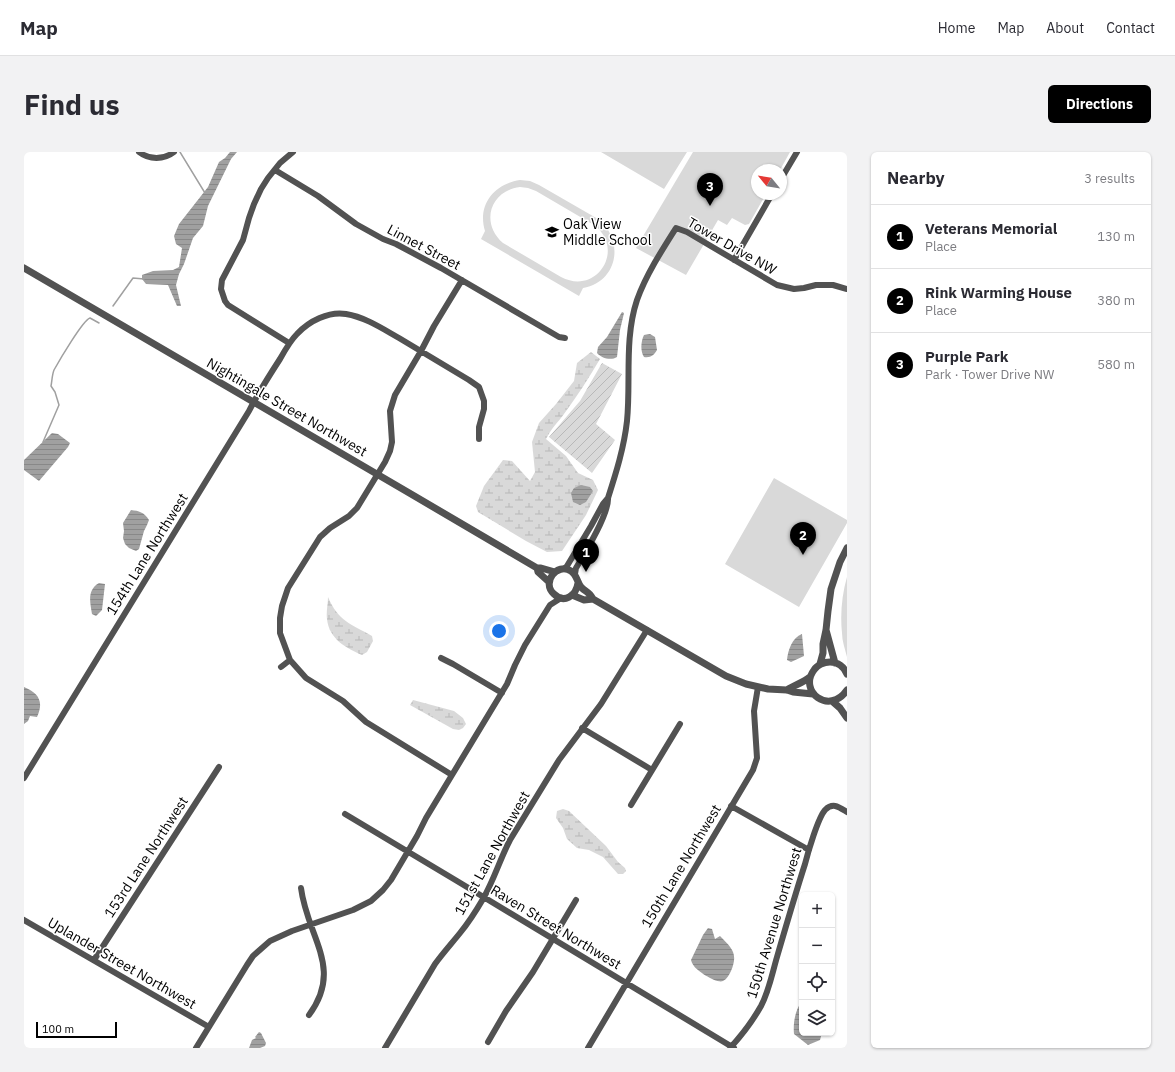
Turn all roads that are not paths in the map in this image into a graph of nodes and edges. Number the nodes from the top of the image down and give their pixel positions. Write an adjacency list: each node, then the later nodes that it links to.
1 (138, 152): 4 (street)
2 (294, 152): 6 (street)
3 (797, 152): 5 (street)
4 (172, 153)
5 (787, 169)
6 (275, 170): 10 (street, Linnet Street); 13 (street)
7 (769, 200): 8 (street)
8 (734, 260): 11 (street, Tower Drive NW); 18 (street, Tower Drive NW)
9 (24, 268): 15 (street, Nightingale Street Northwest)
10 (462, 280): 12 (street, Linnet Street); 14 (street)
11 (847, 289)
12 (565, 338)
13 (290, 343): 14 (street, 154th Lane Northwest); 15 (street, 154th Lane Northwest)
14 (421, 351): 16 (street, 154th Lane Northwest); 17 (street)
15 (254, 402): 17 (street, Nightingale Street Northwest); 52 (street, 154th Lane Northwest)
16 (479, 439)
17 (378, 474): 20 (street, Nightingale Street Northwest); 34 (street)
18 (608, 498): 21 (street); 23 (street)
19 (847, 548): 32 (street)
20 (537, 568): 22 (street, Nightingale Street Northwest); 24 (street, Nightingale Street Northwest)
21 (564, 569): 22 (street); 23 (street)
22 (555, 572): 24 (street)
23 (575, 574): 25 (street)
24 (549, 582): 26 (street, Nightingale Street Northwest)
25 (578, 583): 27 (street); 29 (street)
26 (552, 592): 28 (street); 30 (street)
27 (572, 595): 28 (street); 29 (street)
28 (561, 598): 30 (street)
29 (593, 599): 31 (street)
30 (550, 605): 43 (street)
31 (647, 630): 40 (street); 48 (street, 151st Lane Northwest)
32 (826, 630): 35 (street); 36 (street)
33 (441, 658): 43 (street)
34 (290, 660): 37 (street); 51 (street)
35 (835, 663): 36 (street); 38 (street)
36 (820, 664): 39 (street)
37 (281, 667)
38 (847, 674)
39 (810, 677): 41 (street); 44 (street)
40 (758, 687): 41 (street); 54 (street, 150th Lane Northwest)
41 (787, 690): 44 (street)
42 (847, 690): 45 (street)
43 (502, 693): 51 (street)
44 (814, 694): 45 (street)
45 (832, 701): 46 (street)
46 (847, 718)
47 (680, 724): 50 (street)
48 (582, 728): 50 (street); 60 (street, 151st Lane Northwest)
49 (219, 767): 65 (street, 153rd Lane Northwest)
50 (652, 770): 53 (street)
51 (452, 775): 58 (street)
52 (24, 778)
53 (631, 804)
54 (731, 806): 57 (street); 66 (street, 150th Lane Northwest)
55 (847, 812): 57 (street, 150th Avenue Northwest)
56 (345, 814): 58 (street, Raven Street Northwest)
57 (809, 850): 70 (street, 150th Avenue Northwest)
58 (407, 852): 60 (street, Raven Street Northwest); 63 (street)
59 (301, 888): 63 (street)
60 (484, 898): 64 (street, Raven Street Northwest); 72 (street, 151st Lane Northwest)
61 (576, 900): 64 (street)
62 (24, 920): 65 (street, Uplander Street Northwest)
63 (310, 925): 67 (street); 68 (street)
64 (554, 939): 66 (street, Raven Street Northwest); 69 (street)
65 (94, 960): 68 (street, Uplander Street Northwest)
66 (626, 983): 70 (street, Raven Street Northwest); 73 (street, 150th Lane Northwest)
67 (309, 1016)
68 (208, 1027): 71 (street)
69 (488, 1042)
70 (732, 1047)
71 (196, 1048)
72 (384, 1048)
73 (588, 1048)

